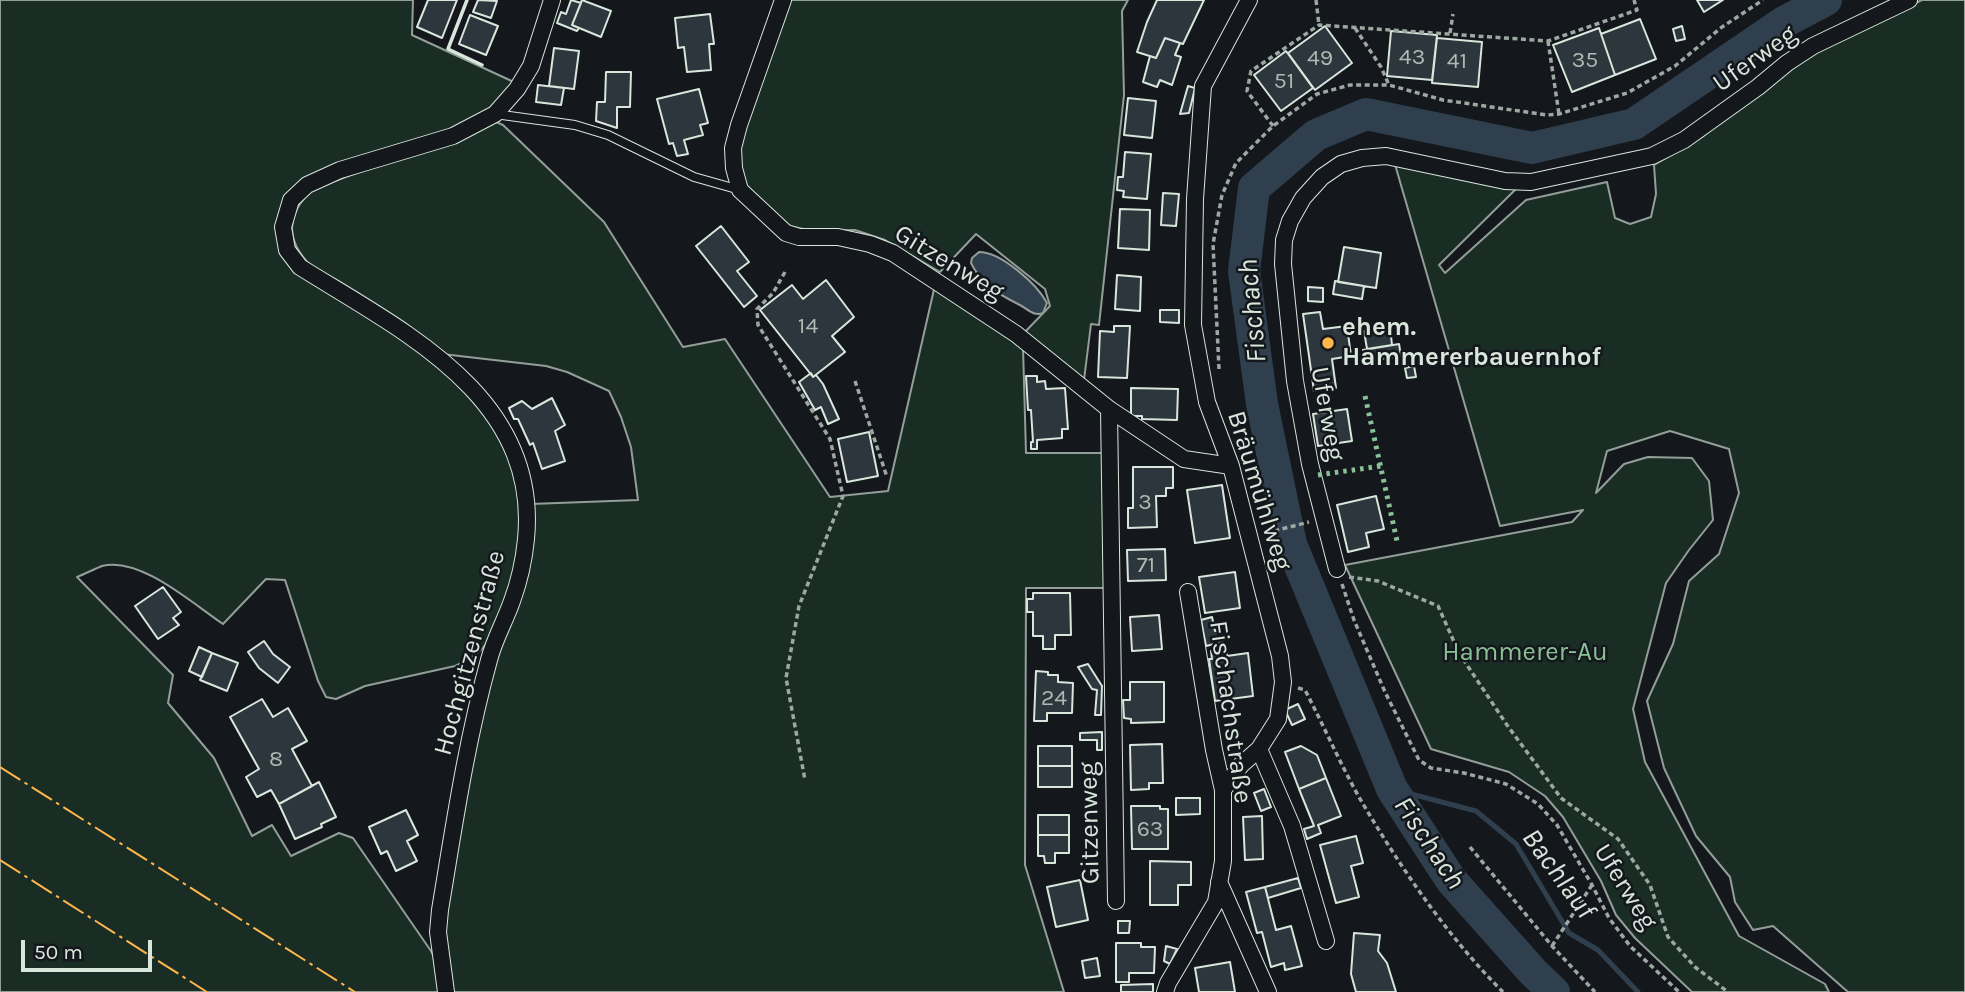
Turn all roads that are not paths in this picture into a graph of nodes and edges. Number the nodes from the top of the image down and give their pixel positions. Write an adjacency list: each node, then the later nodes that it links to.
1 (783, 0): 6 (street)
2 (1249, 0): 8 (street, Bräumühlweg)
3 (1909, 0): 9 (street, Uferweg)
4 (548, 1): 5 (street, Hochgitzenstraße)
5 (495, 114): 6 (lane); 16 (street, Hochgitzenstraße)
6 (740, 190): 7 (street, Gitzenweg)
7 (1109, 409): 8 (street, Gitzenweg); 14 (street, Gitzenweg)
8 (1231, 466): 11 (street, Bräumühlweg)
9 (1338, 573)
10 (1188, 593): 12 (street, Fischachstraße)
11 (1259, 748): 12 (street, Bräumühlweg); 15 (street)
12 (1223, 790): 13 (street, Fischachstraße)
13 (1219, 882): 17 (street, Fischachstraße); 18 (street)
14 (1115, 901)
15 (1326, 941)
16 (446, 992)
17 (1166, 992)
18 (1268, 992)

